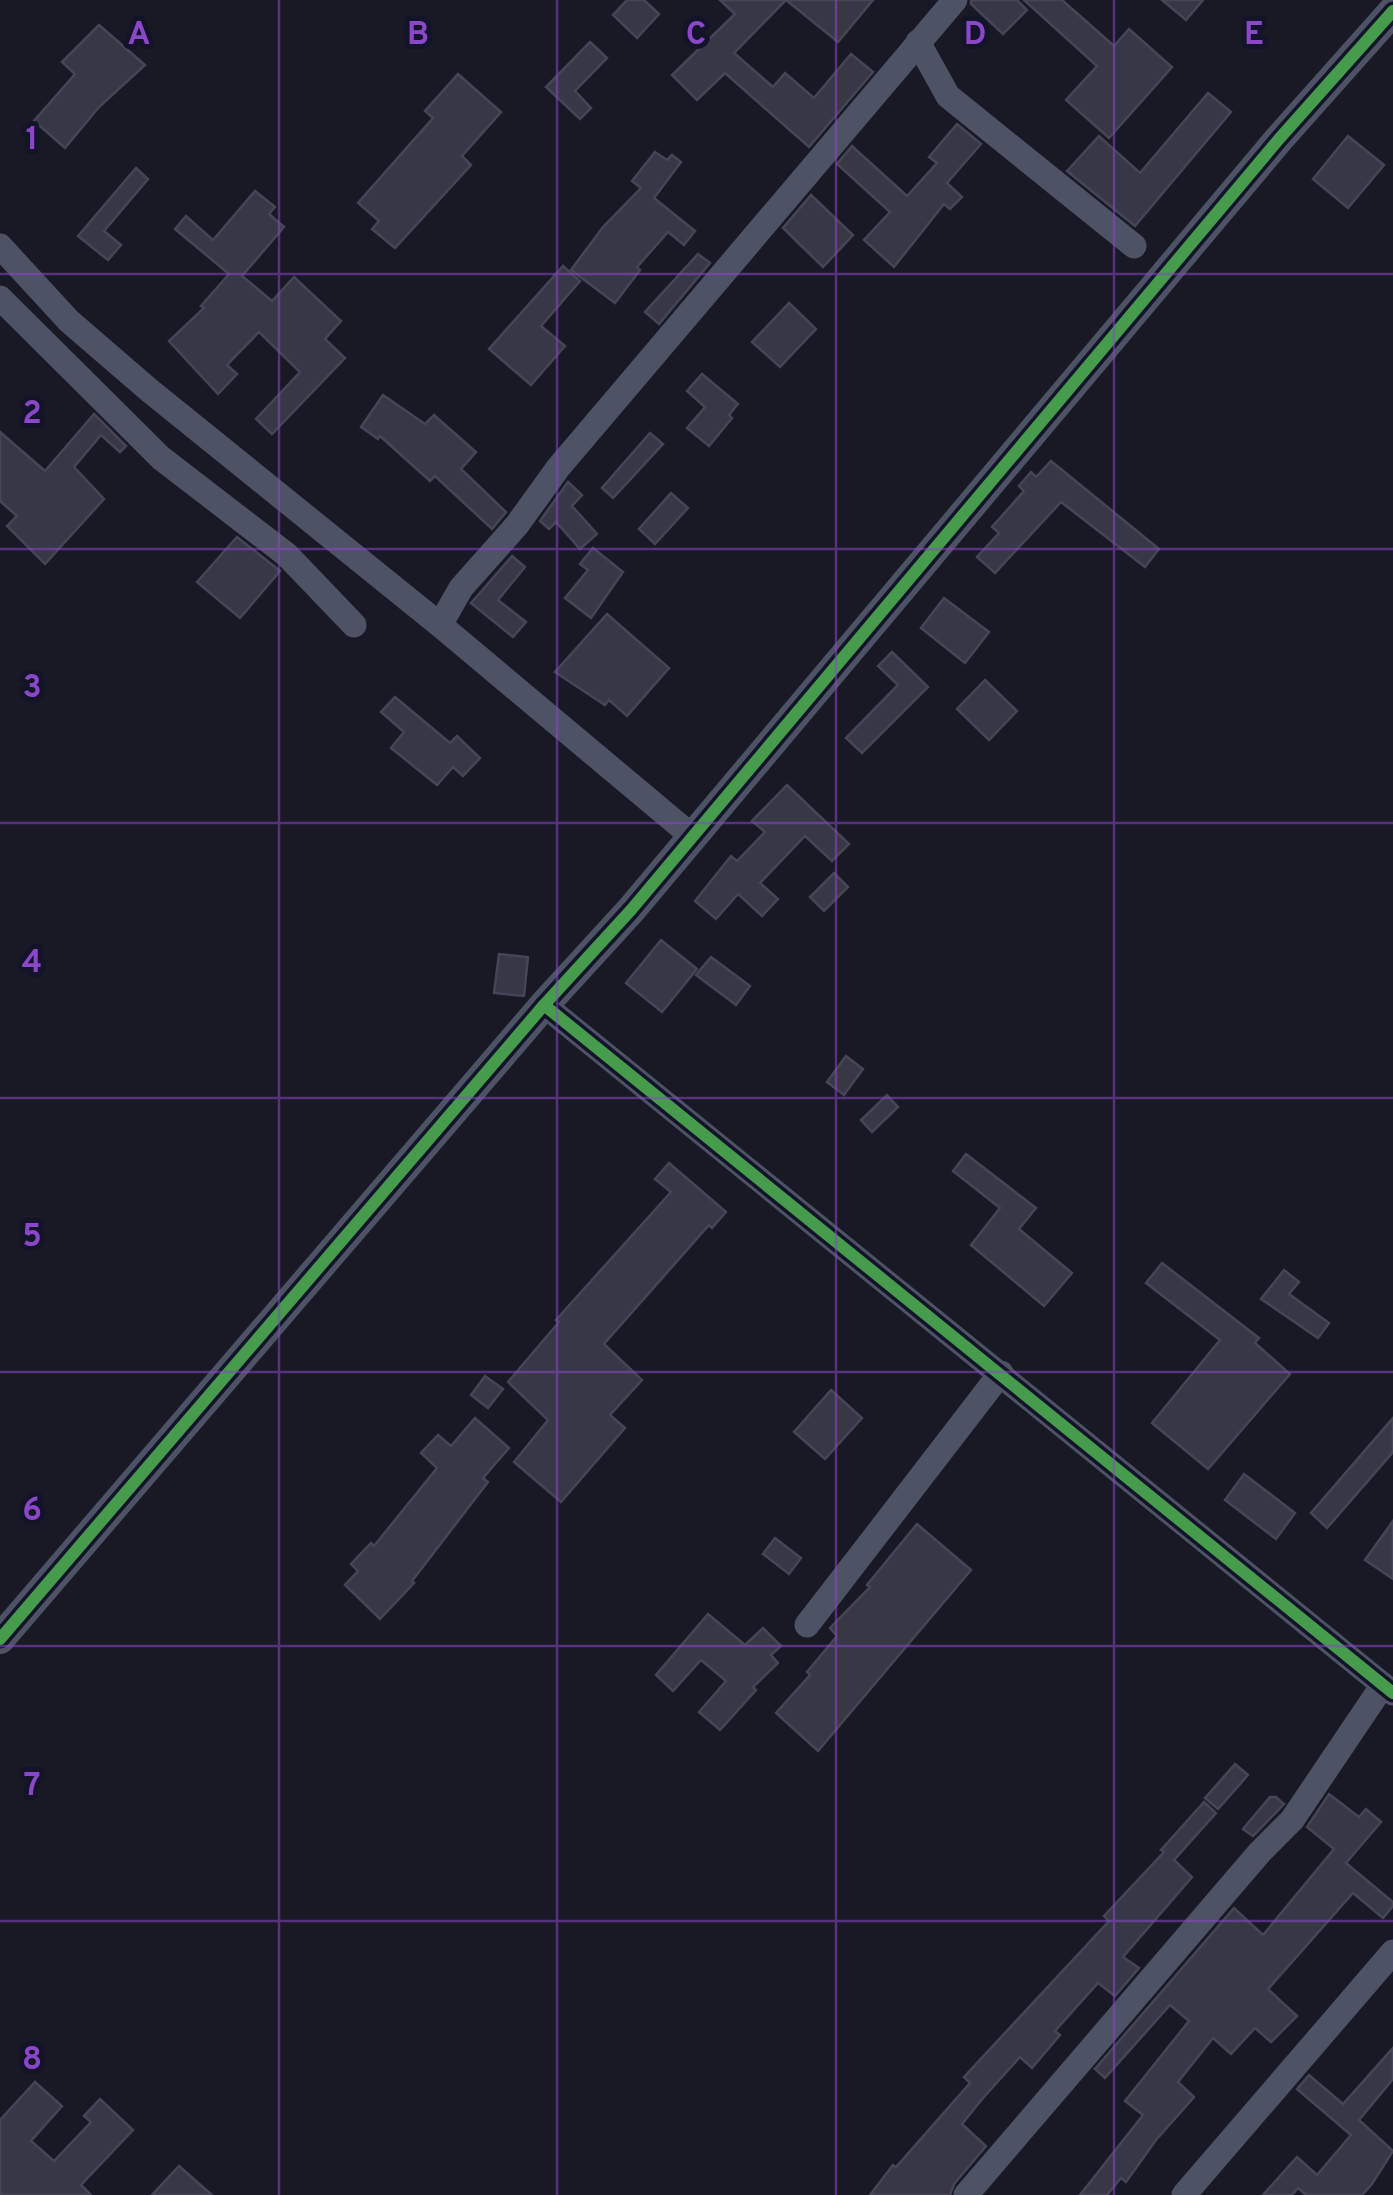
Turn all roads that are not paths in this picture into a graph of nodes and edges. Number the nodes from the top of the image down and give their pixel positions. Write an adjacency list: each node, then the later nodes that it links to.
1 (956, 0): 3 (street)
2 (1393, 11): 9 (street)
3 (918, 42): 5 (street); 8 (street)
4 (0, 246): 8 (street)
5 (1134, 246)
6 (0, 298): 7 (street)
7 (354, 625)
8 (440, 625): 9 (street)
9 (692, 837): 10 (street)
10 (544, 1004): 11 (street); 13 (street)
11 (1000, 1373): 12 (street); 14 (street)
12 (807, 1624)
13 (0, 1639)
14 (1388, 1689): 16 (street)
15 (1393, 1952): 17 (street)
16 (966, 2195)
17 (1184, 2195)

